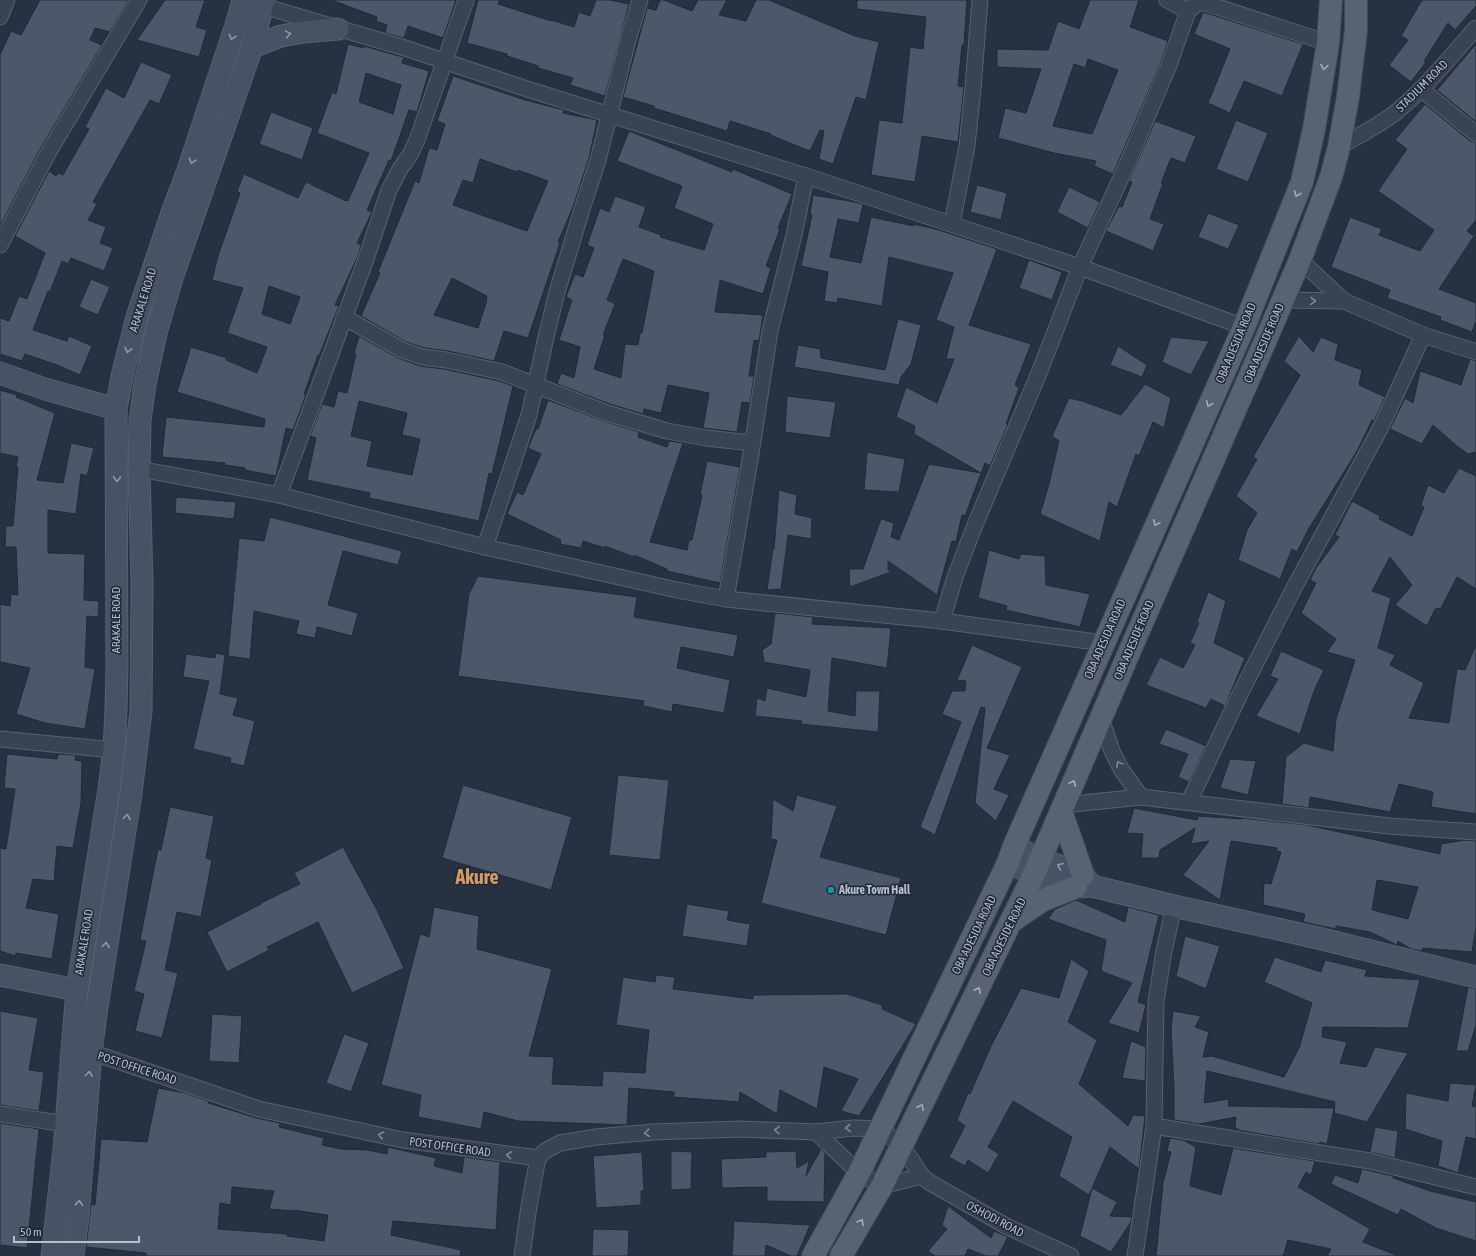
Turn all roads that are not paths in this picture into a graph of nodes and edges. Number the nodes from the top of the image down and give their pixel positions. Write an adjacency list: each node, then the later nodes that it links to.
1 (7, 0): 12 (street)
2 (139, 0): 26 (street)
3 (243, 0): 23 (main road, ARAKALE ROAD, one-way to 23)
4 (466, 0): 17 (street)
5 (640, 0): 19 (street)
6 (980, 0): 25 (street)
7 (1167, 0): 11 (street)
8 (1331, 0): 15 (main road, OBA ADESIDA ROAD)
9 (1356, 0): 21 (main road, OBA ADESIDE ROAD)
10 (264, 3): 14 (street); 16 (main road, ARAKALE ROAD)
11 (1188, 10): 15 (street); 28 (street)
12 (0, 17)
13 (1476, 28): 18 (street, STADIUM ROAD)
14 (338, 29): 16 (main road, one-way to 14); 17 (street)
15 (1328, 43): 32 (main road, OBA ADESIDA ROAD, one-way to 32)
16 (252, 47): 24 (main road, ARAKALE ROAD)
17 (445, 61): 19 (street); 31 (street)
18 (1421, 89): 20 (street); 21 (street, STADIUM ROAD)
19 (609, 115): 22 (street); 36 (street)
20 (1476, 134)
21 (1339, 147): 27 (main road, OBA ADESIDE ROAD)
22 (806, 176): 25 (street); 38 (street)
23 (173, 210): 24 (main road); 37 (main road, ARAKALE ROAD, one-way to 37)
24 (192, 219): 39 (main road, ARAKALE ROAD)
25 (952, 224): 28 (street)
26 (0, 245)
27 (1300, 260): 29 (main road, OBA ADESIDE ROAD); 30 (street)
28 (1080, 267): 32 (street); 45 (street)
29 (1283, 300): 30 (street, one-way to 30); 47 (main road, OBA ADESIDE ROAD)
30 (1344, 301): 33 (street)
31 (344, 317): 36 (street); 40 (street)
32 (1244, 327): 46 (main road, OBA ADESIDA ROAD, one-way to 46)
33 (1423, 334): 34 (street); 51 (street)
34 (1476, 352)
35 (0, 373): 37 (main road)
36 (536, 386): 38 (street); 41 (street)
37 (116, 409): 44 (main road, ARAKALE ROAD, one-way to 44)
38 (752, 443): 42 (street)
39 (139, 469): 40 (street); 43 (main road, ARAKALE ROAD)
40 (279, 495): 41 (street)
41 (485, 547): 42 (street)
42 (726, 599): 45 (street)
43 (142, 611): 44 (main road); 62 (main road, ARAKALE ROAD, one-way to 43)
44 (117, 612): 49 (main road, ARAKALE ROAD)
45 (942, 621): 46 (street)
46 (1103, 643): 54 (main road, OBA ADESIDA ROAD)
47 (1101, 718): 50 (street, one-way to 47); 52 (main road, OBA ADESIDE ROAD, one-way to 47)
48 (0, 739): 49 (street)
49 (114, 750): 61 (main road, ARAKALE ROAD)
50 (1141, 796): 51 (street); 52 (street)
51 (1189, 802): 53 (street)
52 (1062, 808): 55 (main road, OBA ADESIDE ROAD); 56 (main road)
53 (1476, 832)
54 (1011, 854): 55 (main road); 66 (main road, OBA ADESIDA ROAD)
55 (1038, 866): 56 (main road); 58 (main road, OBA ADESIDE ROAD)
56 (1084, 883): 57 (main road); 58 (main road)
57 (1174, 906): 60 (main road); 65 (street)
58 (1012, 921): 68 (main road, OBA ADESIDE ROAD, one-way to 58)
59 (0, 975): 61 (main road)
60 (1476, 978)
61 (77, 990): 64 (main road, ARAKALE ROAD)
62 (91, 1052): 69 (street, POST OFFICE ROAD, one-way to 62); 75 (main road, ARAKALE ROAD, one-way to 62)
63 (0, 1114): 64 (street)
64 (66, 1124): 74 (main road, ARAKALE ROAD)
65 (1154, 1126): 73 (street); 80 (street)
66 (881, 1129): 67 (street, one-way to 67); 68 (street); 70 (main road, OBA ADESIDA ROAD)
67 (816, 1132): 69 (street, one-way to 69); 70 (street)
68 (902, 1146): 71 (street); 72 (main road, OBA ADESIDE ROAD)
69 (538, 1158): 76 (street)
70 (859, 1173): 72 (street); 77 (main road, OBA ADESIDA ROAD)
71 (922, 1176): 72 (street); 79 (street, OSHODI ROAD)
72 (882, 1186): 78 (main road, OBA ADESIDE ROAD, one-way to 72)
73 (1476, 1187)
74 (52, 1256)
75 (73, 1256)
76 (522, 1256)
77 (813, 1256)
78 (841, 1256)
79 (1071, 1256)
80 (1135, 1256)

